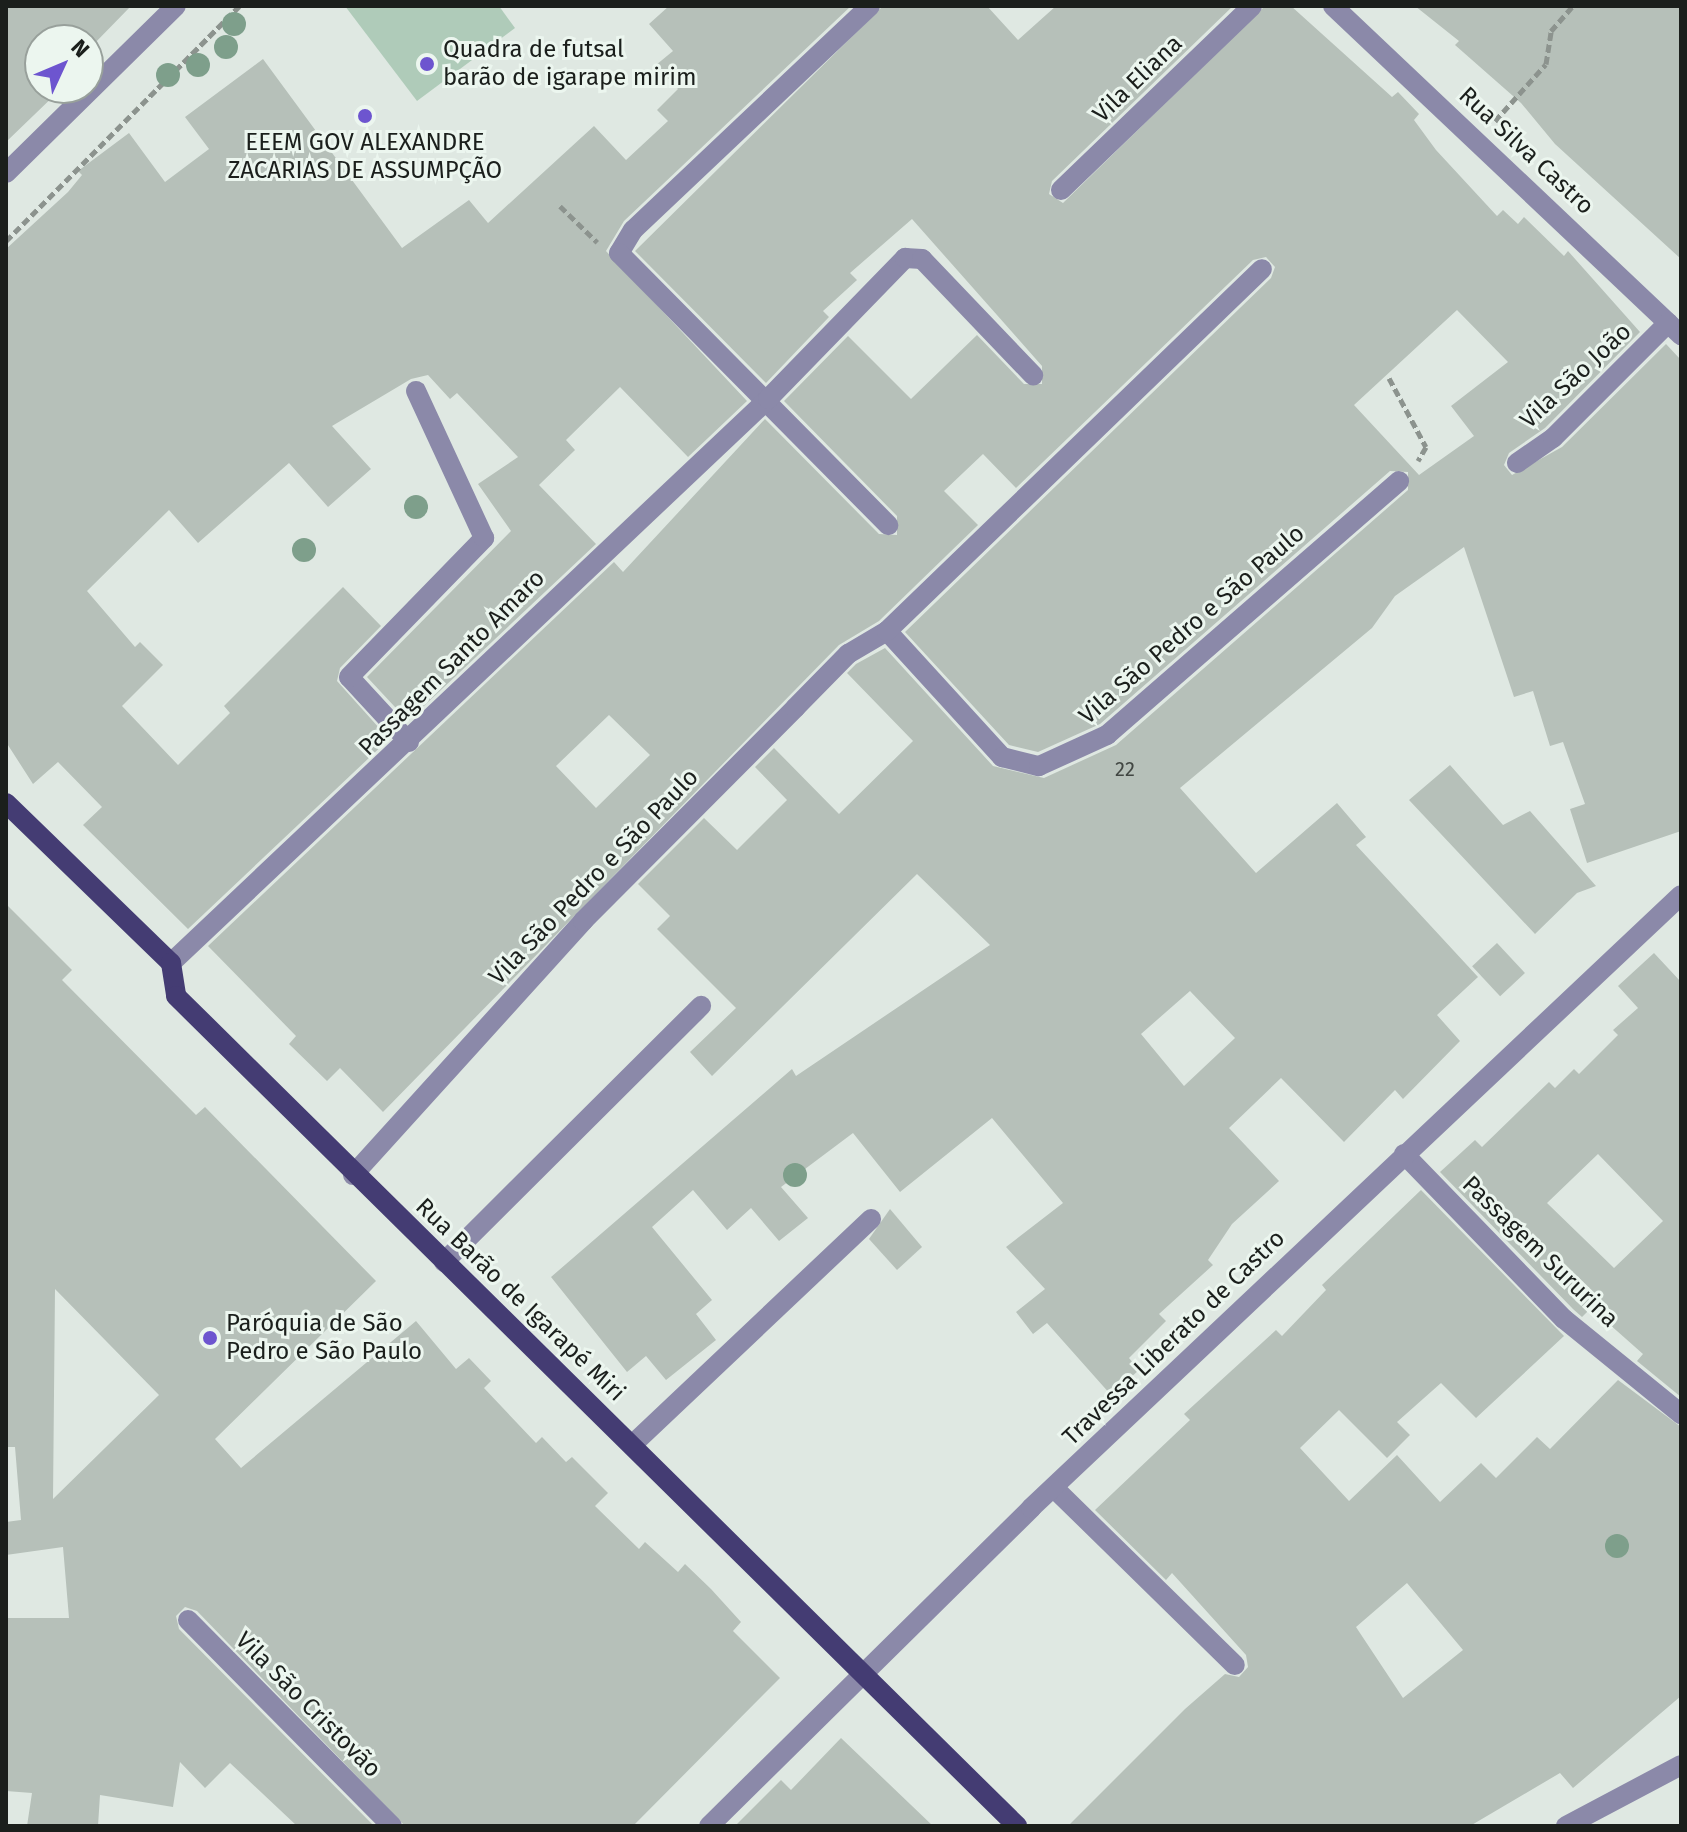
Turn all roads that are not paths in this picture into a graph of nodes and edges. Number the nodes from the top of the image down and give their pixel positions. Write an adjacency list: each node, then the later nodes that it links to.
1 (176, 6): 5 (street)
2 (870, 6): 11 (street)
3 (1252, 6): 6 (street, Vila Eliana)
4 (1333, 6): 8 (street, Rua Silva Castro)
5 (6, 173)
6 (1061, 190)
7 (1262, 269): 15 (street, Vila São Pedro e São Paulo)
8 (1675, 329): 12 (street, Vila São João)
9 (1033, 375): 11 (street, Passagem Santo Amaro)
10 (416, 391): 16 (street)
11 (768, 399): 14 (street); 16 (street, Passagem Santo Amaro)
12 (1517, 463)
13 (1399, 481): 15 (street, Vila São Pedro e São Paulo)
14 (888, 525)
15 (887, 631): 22 (street, Vila São Pedro e São Paulo)
16 (409, 742): 19 (street, Passagem Santo Amaro)
17 (6, 803): 19 (main road)
18 (1681, 895): 21 (street, Travessa Liberato de Castro)
19 (171, 963): 22 (main road, Rua Barão de Igarapé Miri)
20 (701, 1006): 24 (street)
21 (1404, 1154): 25 (street, Passagem Sururina); 27 (street, Travessa Liberato de Castro)
22 (353, 1175): 24 (main road, Rua Barão de Igarapé Miri)
23 (871, 1219): 26 (street)
24 (444, 1262): 26 (main road, Rua Barão de Igarapé Miri)
25 (1681, 1414)
26 (632, 1445): 30 (main road, Rua Barão de Igarapé Miri)
27 (1054, 1488): 29 (street); 30 (street, Travessa Liberato de Castro)
28 (188, 1620): 32 (street, Vila São Cristovão)
29 (1235, 1665)
30 (864, 1675): 33 (street, Travessa Liberato de Castro); 34 (main road, Rua Barão de Igarapé Miri)
31 (1681, 1765): 35 (street)
32 (392, 1826)
33 (709, 1826)
34 (1017, 1826)
35 (1566, 1826)

